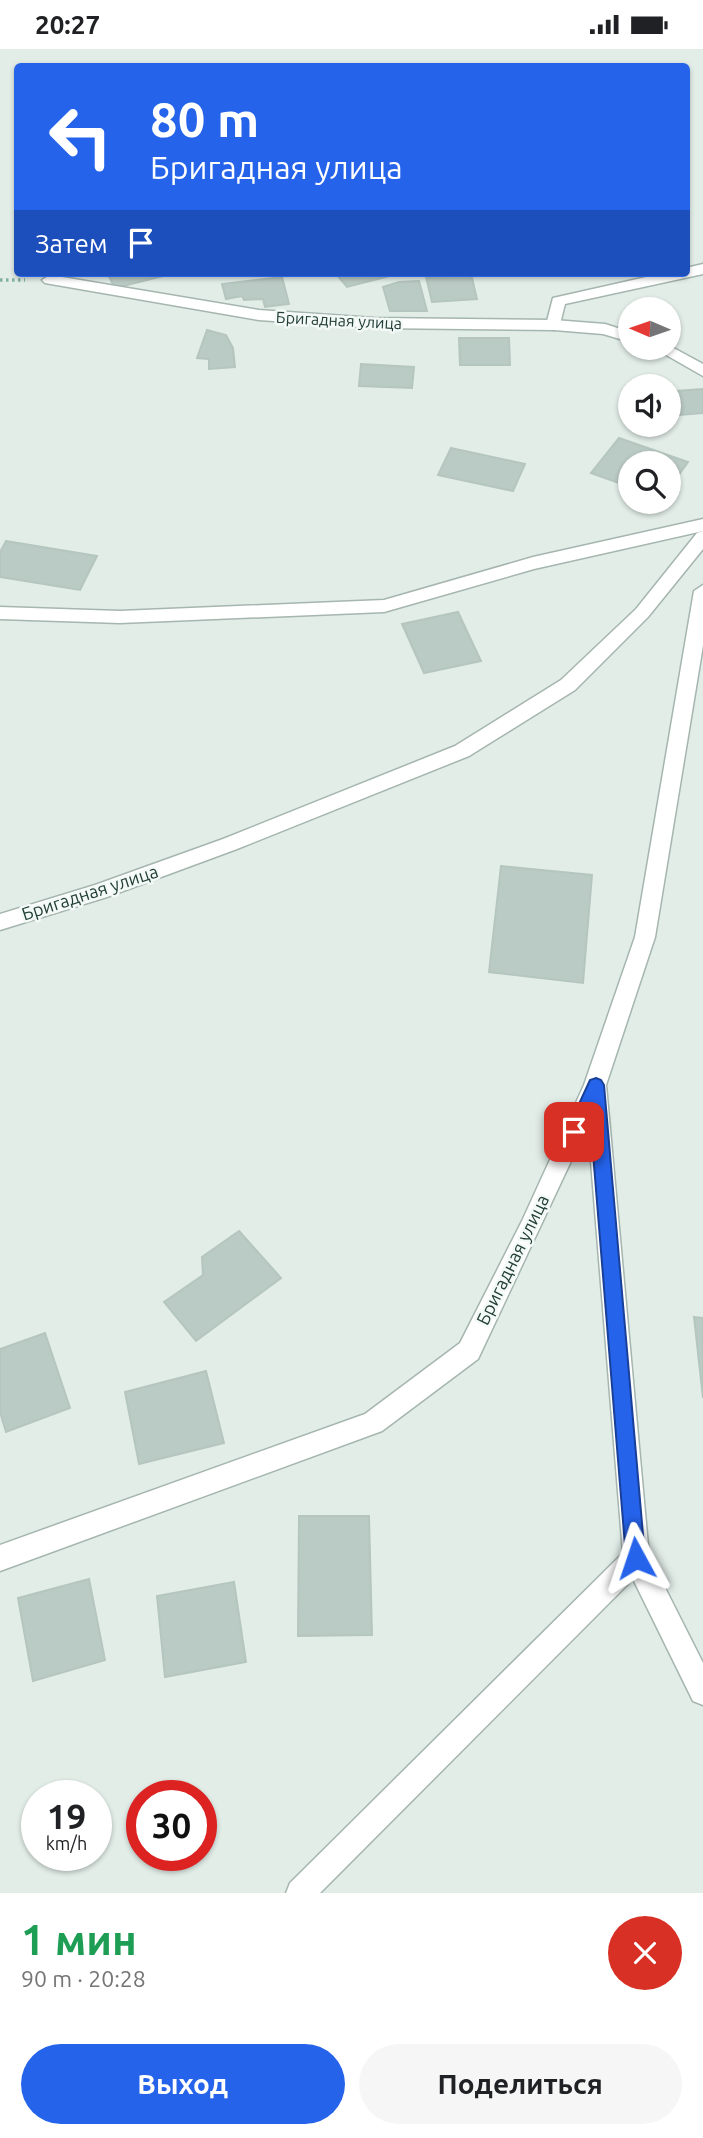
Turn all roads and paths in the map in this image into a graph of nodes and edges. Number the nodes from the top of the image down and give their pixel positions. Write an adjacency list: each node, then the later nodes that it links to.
1 (667, 277): 3 (street)
2 (50, 281): 3 (street, Бригадная улица)
3 (554, 325): 4 (street, Бригадная улица)
4 (618, 333)
5 (681, 359): 6 (street)
6 (703, 371)
7 (703, 525): 10 (street)
8 (703, 537): 11 (street, Бригадная улица)
9 (703, 591): 12 (street, Бригадная улица)
10 (0, 613)
11 (0, 922)
12 (596, 1085): 13 (street, Бригадная улица); 14 (street)
13 (0, 1558)
14 (636, 1558): 15 (street); 16 (street)
15 (703, 1691)
16 (300, 1893)

